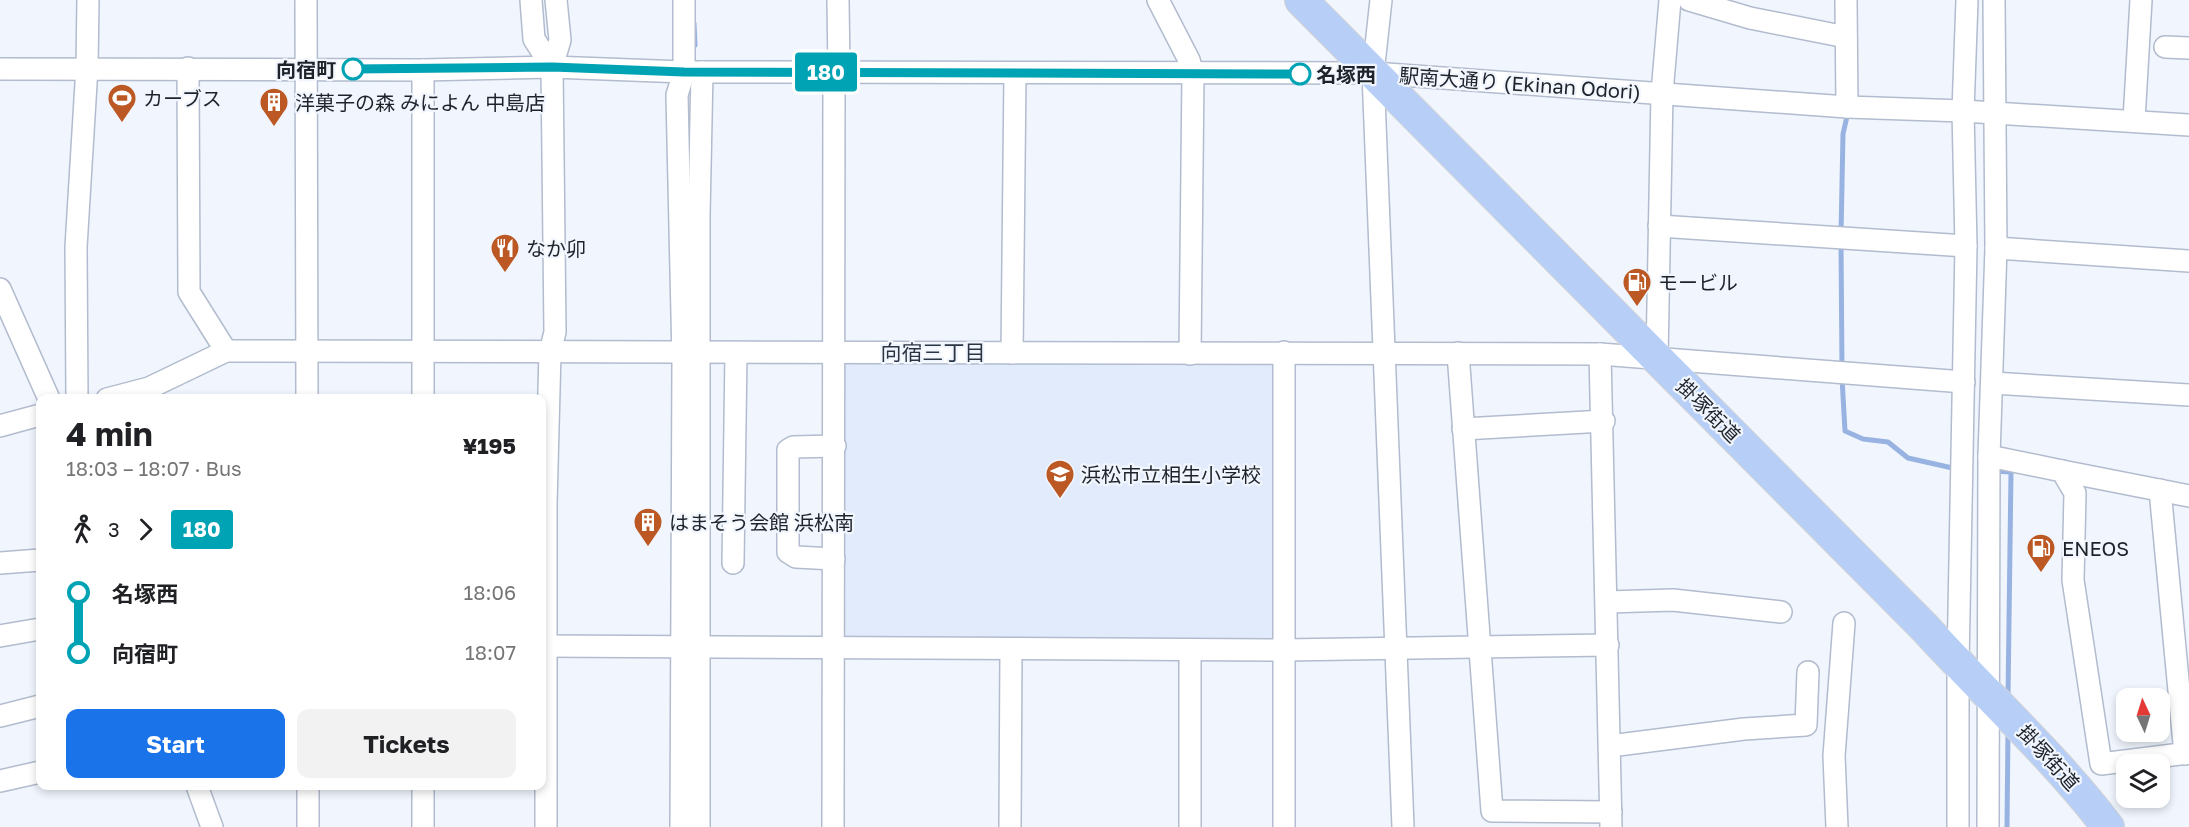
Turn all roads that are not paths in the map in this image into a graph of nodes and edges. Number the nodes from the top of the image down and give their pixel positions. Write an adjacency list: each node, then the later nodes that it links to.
1 (88, 0): 19 (street)
2 (306, 0): 22 (street)
3 (531, 0): 20 (street)
4 (556, 0): 20 (street)
5 (684, 0): 25 (street)
6 (838, 0): 26 (street)
7 (1158, 0): 29 (street)
8 (1301, 0): 27 (highway, 掛塚街道)
9 (1381, 0): 27 (street)
10 (1670, 0): 30 (street)
11 (1689, 0): 16 (street)
12 (1846, 0): 16 (street)
13 (1967, 0): 32 (street)
14 (1994, 0): 33 (street)
15 (2141, 0): 34 (street)
16 (1846, 37): 31 (street)
17 (2165, 47): 18 (street)
18 (2189, 48)
19 (87, 67): 21 (street, 駅南大通り (Ekinan Odori)); 23 (street, 駅南大通り (Ekinan Odori)); 58 (street)
20 (552, 67): 24 (street, 駅南大通り (Ekinan Odori)); 25 (street, 駅南大通り (Ekinan Odori)); 44 (street)
21 (188, 68): 22 (street, 駅南大通り (Ekinan Odori)); 41 (street)
22 (306, 68): 24 (street, 駅南大通り (Ekinan Odori)); 42 (street)
23 (0, 69)
24 (423, 70): 43 (street)
25 (693, 72): 26 (street, 駅南大通り (Ekinan Odori)); 45 (street)
26 (837, 72): 28 (street, 駅南大通り (Ekinan Odori)); 51 (street)
27 (1373, 73): 29 (street, 駅南大通り (Ekinan Odori)); 30 (street, 駅南大通り (Ekinan Odori)); 49 (street); 54 (highway, 掛塚街道)
28 (1015, 74): 29 (street, 駅南大通り (Ekinan Odori)); 48 (street)
29 (1193, 74): 52 (street)
30 (1662, 93): 31 (street, 駅南大通り (Ekinan Odori)); 36 (street)
31 (1847, 107): 32 (street, 駅南大通り (Ekinan Odori))
32 (1963, 111): 33 (street, 駅南大通り (Ekinan Odori)); 37 (street)
33 (1996, 113): 34 (street, 駅南大通り (Ekinan Odori)); 38 (street)
34 (2134, 120): 35 (street, 駅南大通り (Ekinan Odori))
35 (2189, 125)
36 (1659, 226): 37 (street); 54 (street)
37 (1966, 246): 55 (street)
38 (1996, 248): 39 (street); 56 (street)
39 (2189, 261)
40 (0, 289): 57 (street)
41 (226, 351): 42 (street); 59 (street)
42 (307, 351): 43 (street); 60 (street)
43 (423, 352): 44 (street); 61 (street)
44 (550, 352): 45 (street); 72 (street)
45 (690, 352): 47 (street); 84 (street)
46 (1284, 352): 49 (street); 52 (street); 89 (street)
47 (736, 353): 51 (street); 76 (street)
48 (1012, 353): 51 (street); 52 (street)
49 (1384, 353): 50 (street); 90 (street)
50 (1458, 353): 53 (street); 66 (street)
51 (836, 354): 67 (street)
52 (1190, 354)
53 (1600, 354): 54 (street); 64 (street)
54 (1656, 357): 55 (street); 91 (highway, 掛塚街道)
55 (1964, 382): 91 (street)
56 (1992, 383): 62 (street); 68 (street)
57 (47, 394)
58 (77, 394)
59 (127, 394)
60 (307, 394)
61 (423, 394)
62 (2189, 395)
63 (36, 416): 65 (street)
64 (1604, 421): 66 (street); 77 (street)
65 (0, 426)
66 (1463, 429): 85 (street)
67 (835, 446): 73 (street); 73 (street)
68 (1989, 456): 69 (street); 93 (street)
69 (2062, 471): 70 (street); 98 (street)
70 (2160, 490): 71 (street); 97 (street)
71 (2189, 496)
72 (546, 504)
73 (834, 559): 86 (street)
74 (36, 560): 75 (street)
75 (0, 563)
76 (733, 563)
77 (1607, 602): 78 (street); 82 (street)
78 (1781, 612)
79 (1844, 623): 118 (street)
80 (36, 630): 81 (street)
81 (0, 636)
82 (1608, 645): 85 (street); 96 (street)
83 (546, 646): 84 (street)
84 (690, 647): 86 (street); 111 (street); 112 (street)
85 (1479, 647): 90 (street); 106 (street)
86 (834, 648): 87 (street); 113 (street)
87 (1011, 649): 88 (street); 114 (street)
88 (1190, 650): 89 (street); 115 (street)
89 (1284, 650): 90 (street); 116 (street)
90 (1395, 650): 117 (street)
91 (1958, 664): 93 (highway, 掛塚街道); 119 (street)
92 (1808, 672): 96 (street)
93 (1987, 696): 100 (highway, 掛塚街道); 120 (street)
94 (36, 707): 95 (street)
95 (0, 716)
96 (1610, 746): 106 (street)
97 (2187, 753): 98 (street)
98 (2101, 764): 100 (street)
99 (36, 773): 101 (street)
100 (2071, 779): 121 (highway, 掛塚街道)
101 (0, 781)
102 (198, 790): 107 (street)
103 (308, 790): 108 (street)
104 (423, 790): 109 (street)
105 (546, 790): 110 (street)
106 (1611, 819)
107 (212, 827)
108 (308, 827)
109 (423, 827)
110 (546, 827)
111 (681, 827)
112 (699, 827)
113 (833, 827)
114 (1010, 827)
115 (1190, 827)
116 (1284, 827)
117 (1403, 827)
118 (1837, 827)
119 (1958, 827)
120 (1988, 827)
121 (2108, 827)

